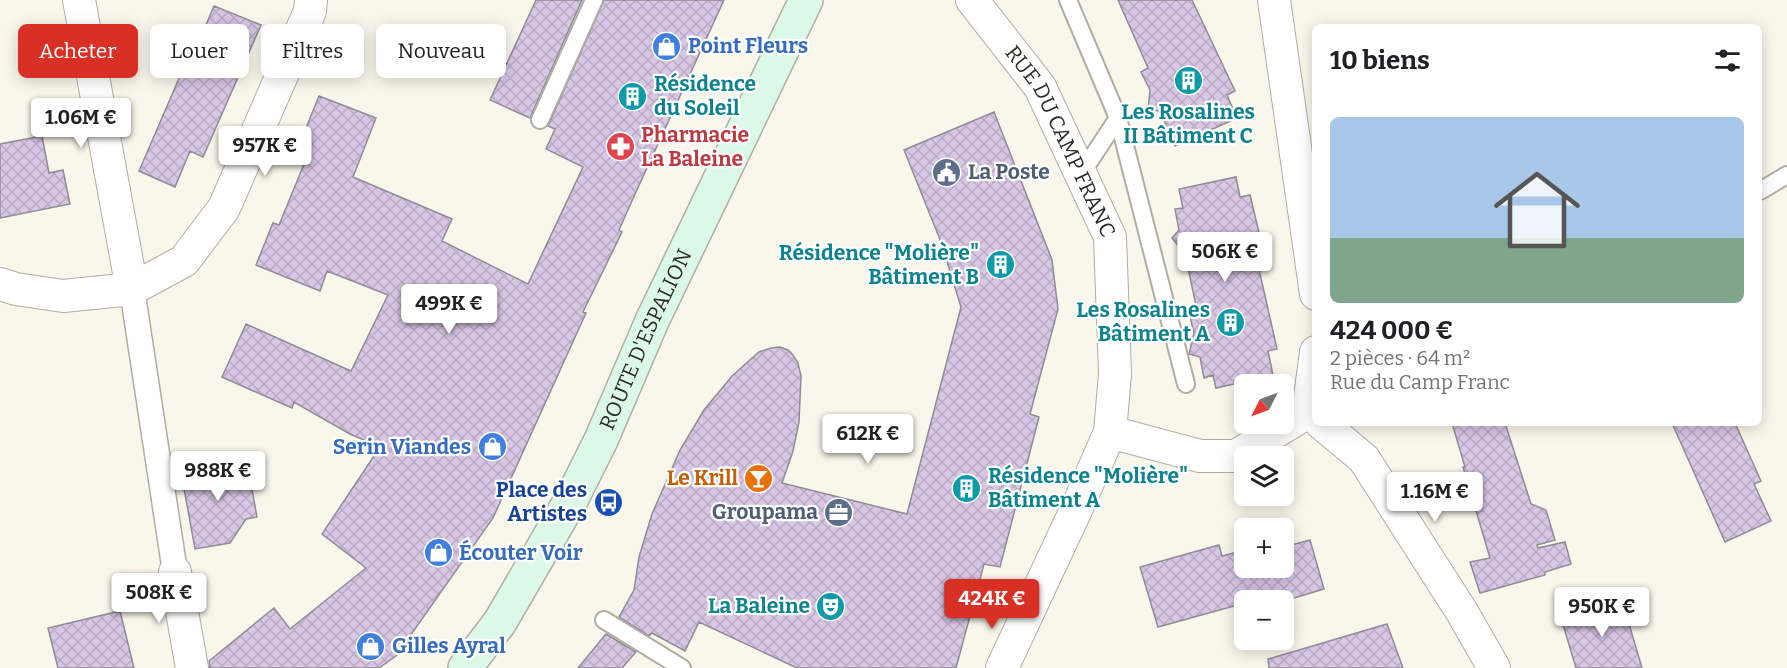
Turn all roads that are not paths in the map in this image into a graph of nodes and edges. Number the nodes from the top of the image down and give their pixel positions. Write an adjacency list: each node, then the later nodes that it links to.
1 (79, 0): 15 (street)
2 (311, 0): 15 (street)
3 (594, 0): 9 (lane)
4 (806, 0): 23 (main road, ROUTE D'ESPALION)
5 (972, 0): 10 (street, RUE DU CAMP FRANC)
6 (1068, 0): 8 (lane)
7 (1274, 0): 13 (street)
8 (1119, 118): 10 (lane); 16 (lane)
9 (540, 120)
10 (1081, 174): 19 (street, RUE DU CAMP FRANC)
11 (1787, 175): 12 (lane)
12 (1762, 190)
13 (1312, 266)
14 (0, 284): 15 (street)
15 (132, 289): 20 (street)
16 (1186, 384)
17 (1312, 419): 19 (street)
18 (1325, 426): 26 (street)
19 (1110, 432): 25 (street, RUE DU CAMP FRANC)
20 (176, 572): 22 (street)
21 (604, 620): 24 (lane)
22 (192, 668)
23 (465, 668)
24 (682, 668)
25 (1002, 668)
26 (1494, 668)

